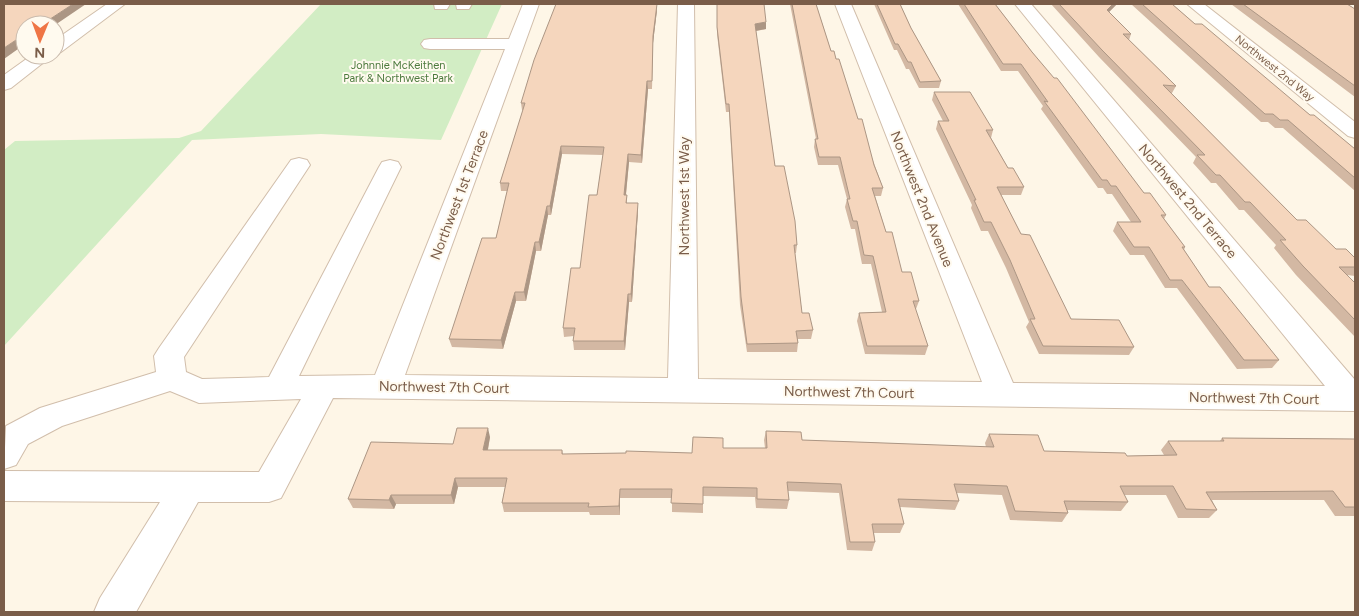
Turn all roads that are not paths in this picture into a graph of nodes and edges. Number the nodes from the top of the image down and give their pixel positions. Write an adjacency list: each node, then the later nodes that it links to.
1 (117, 4): 7 (street)
2 (532, 4): 9 (street, Northwest 1st Terrace)
3 (686, 4): 19 (street, Northwest 1st Way)
4 (843, 4): 20 (street, Northwest 2nd Avenue)
5 (1023, 4): 21 (street, Northwest 2nd Terrace)
6 (1196, 4): 12 (street, Northwest 2nd Way)
7 (65, 41)
8 (430, 44): 9 (street)
9 (516, 44): 17 (street, Northwest 1st Terrace)
10 (30, 65): 11 (street)
11 (4, 84)
12 (1355, 132)
13 (299, 165): 15 (street)
14 (390, 167): 18 (street)
15 (172, 379): 18 (street, Northwest 7th Court); 22 (street)
16 (333, 386): 17 (street, Northwest 7th Court); 18 (street, Northwest 7th Court); 24 (street)
17 (386, 386): 19 (street, Northwest 7th Court)
18 (278, 388)
19 (683, 389): 20 (street, Northwest 7th Court)
20 (1002, 394): 21 (street, Northwest 7th Court)
21 (1354, 399)
22 (4, 455)
23 (4, 486): 24 (street)
24 (188, 487): 25 (street)
25 (114, 612)

